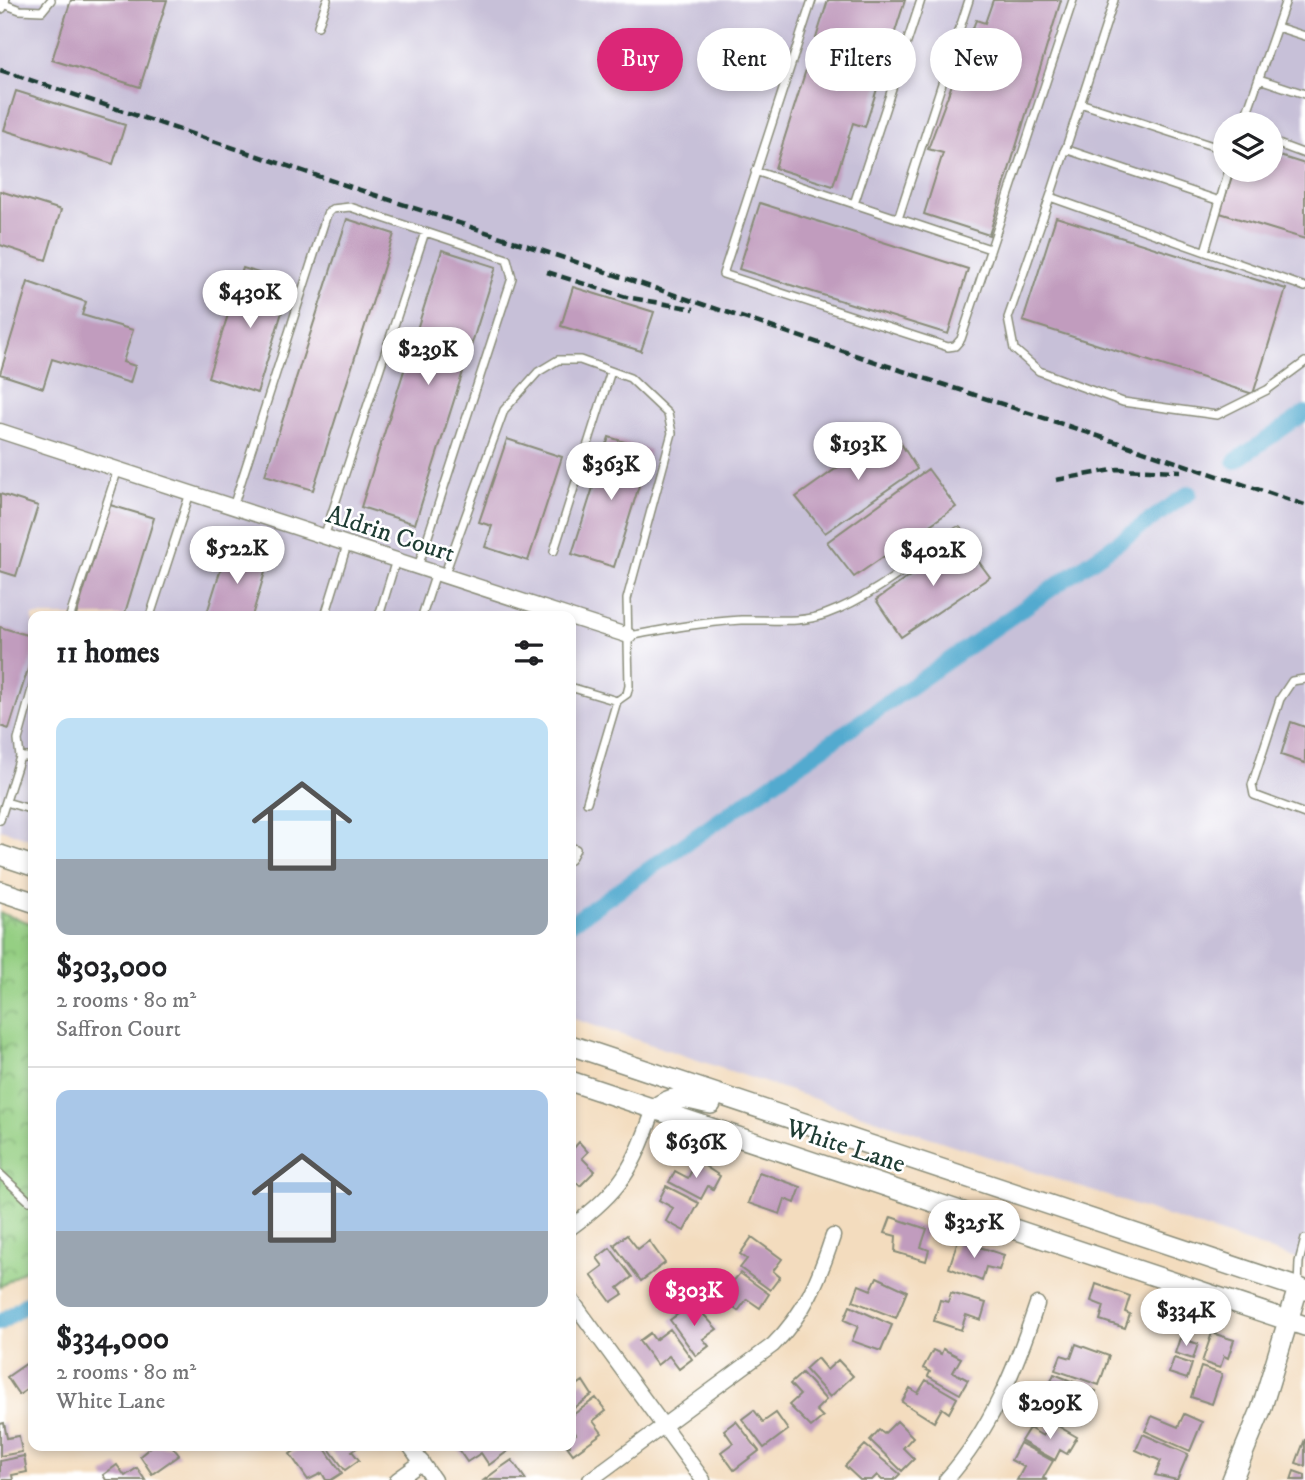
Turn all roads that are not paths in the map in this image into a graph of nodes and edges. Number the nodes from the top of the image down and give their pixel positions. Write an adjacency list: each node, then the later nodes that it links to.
1 (51, 0): 9 (lane)
2 (327, 0): 10 (lane)
3 (812, 0): 21 (lane)
4 (921, 0): 25 (lane)
5 (969, 0): 26 (lane)
6 (1073, 0): 28 (lane)
7 (1114, 0): 15 (lane)
8 (1286, 0): 11 (lane)
9 (1, 3)
10 (318, 26)
11 (1277, 27): 12 (lane); 13 (lane)
12 (1305, 36)
13 (1259, 79): 14 (lane); 16 (lane)
14 (1305, 94)
15 (1080, 103): 17 (lane); 19 (lane)
16 (1247, 112)
17 (1213, 146)
18 (1283, 146): 20 (lane)
19 (1065, 149): 23 (lane); 24 (lane)
20 (1305, 154)
21 (755, 171): 25 (lane); 28 (lane)
22 (1226, 182): 24 (lane)
23 (1050, 197): 29 (lane); 31 (lane)
24 (1220, 201): 29 (lane)
25 (854, 204): 26 (lane)
26 (898, 219): 28 (lane)
27 (425, 232): 36 (lane); 38 (lane); 42 (lane)
28 (990, 249)
29 (1205, 251): 30 (lane)
30 (1305, 287)
31 (1305, 362)
32 (611, 371): 40 (lane); 43 (lane); 51 (lane)
33 (0, 431): 34 (street, Aldrin Court)
34 (118, 469): 35 (street, Aldrin Court); 44 (lane)
35 (190, 493): 36 (street, Aldrin Court); 45 (lane)
36 (233, 507): 38 (street, Aldrin Court)
37 (958, 531): 51 (lane)
38 (324, 537): 39 (street, Aldrin Court)
39 (347, 544): 41 (street, Aldrin Court); 46 (lane)
40 (554, 551)
41 (396, 560): 42 (street, Aldrin Court); 47 (lane)
42 (418, 567): 43 (street, Aldrin Court)
43 (440, 574): 48 (lane); 49 (street, Aldrin Court)
44 (72, 611)
45 (152, 611)
46 (326, 611)
47 (380, 611)
48 (424, 611)
49 (554, 611)
50 (576, 618): 51 (street, Aldrin Court)
51 (629, 636): 54 (lane)
52 (1305, 678): 61 (lane)
53 (576, 689): 54 (lane)
54 (617, 701): 59 (lane)
55 (28, 704): 56 (lane)
56 (20, 757): 57 (lane); 58 (lane)
57 (28, 757)
58 (6, 802): 60 (lane); 62 (lane)
59 (587, 802)
60 (28, 809)
61 (1305, 814)
62 (0, 820)
63 (0, 855): 64 (main road)
64 (28, 864)
65 (0, 891): 66 (main road)
66 (28, 900)
67 (576, 1047): 70 (main road, White Lane)
68 (576, 1083): 69 (main road, White Lane)
69 (654, 1109): 70 (main road); 73 (street); 79 (main road, White Lane)
70 (797, 1122): 76 (main road, White Lane)
71 (0, 1174): 72 (lane)
72 (28, 1198)
73 (576, 1224)
74 (833, 1236): 80 (street)
75 (1305, 1239): 76 (lane)
76 (1301, 1289): 79 (main road)
77 (1037, 1304): 87 (street)
78 (576, 1306): 80 (street)
79 (1298, 1323): 88 (main road)
80 (664, 1426): 85 (street); 86 (street)
81 (414, 1451): 82 (street)
82 (422, 1462): 83 (street); 84 (street)
83 (397, 1480)
84 (434, 1480)
85 (590, 1480)
86 (703, 1480)
87 (946, 1480)
88 (1232, 1480)

